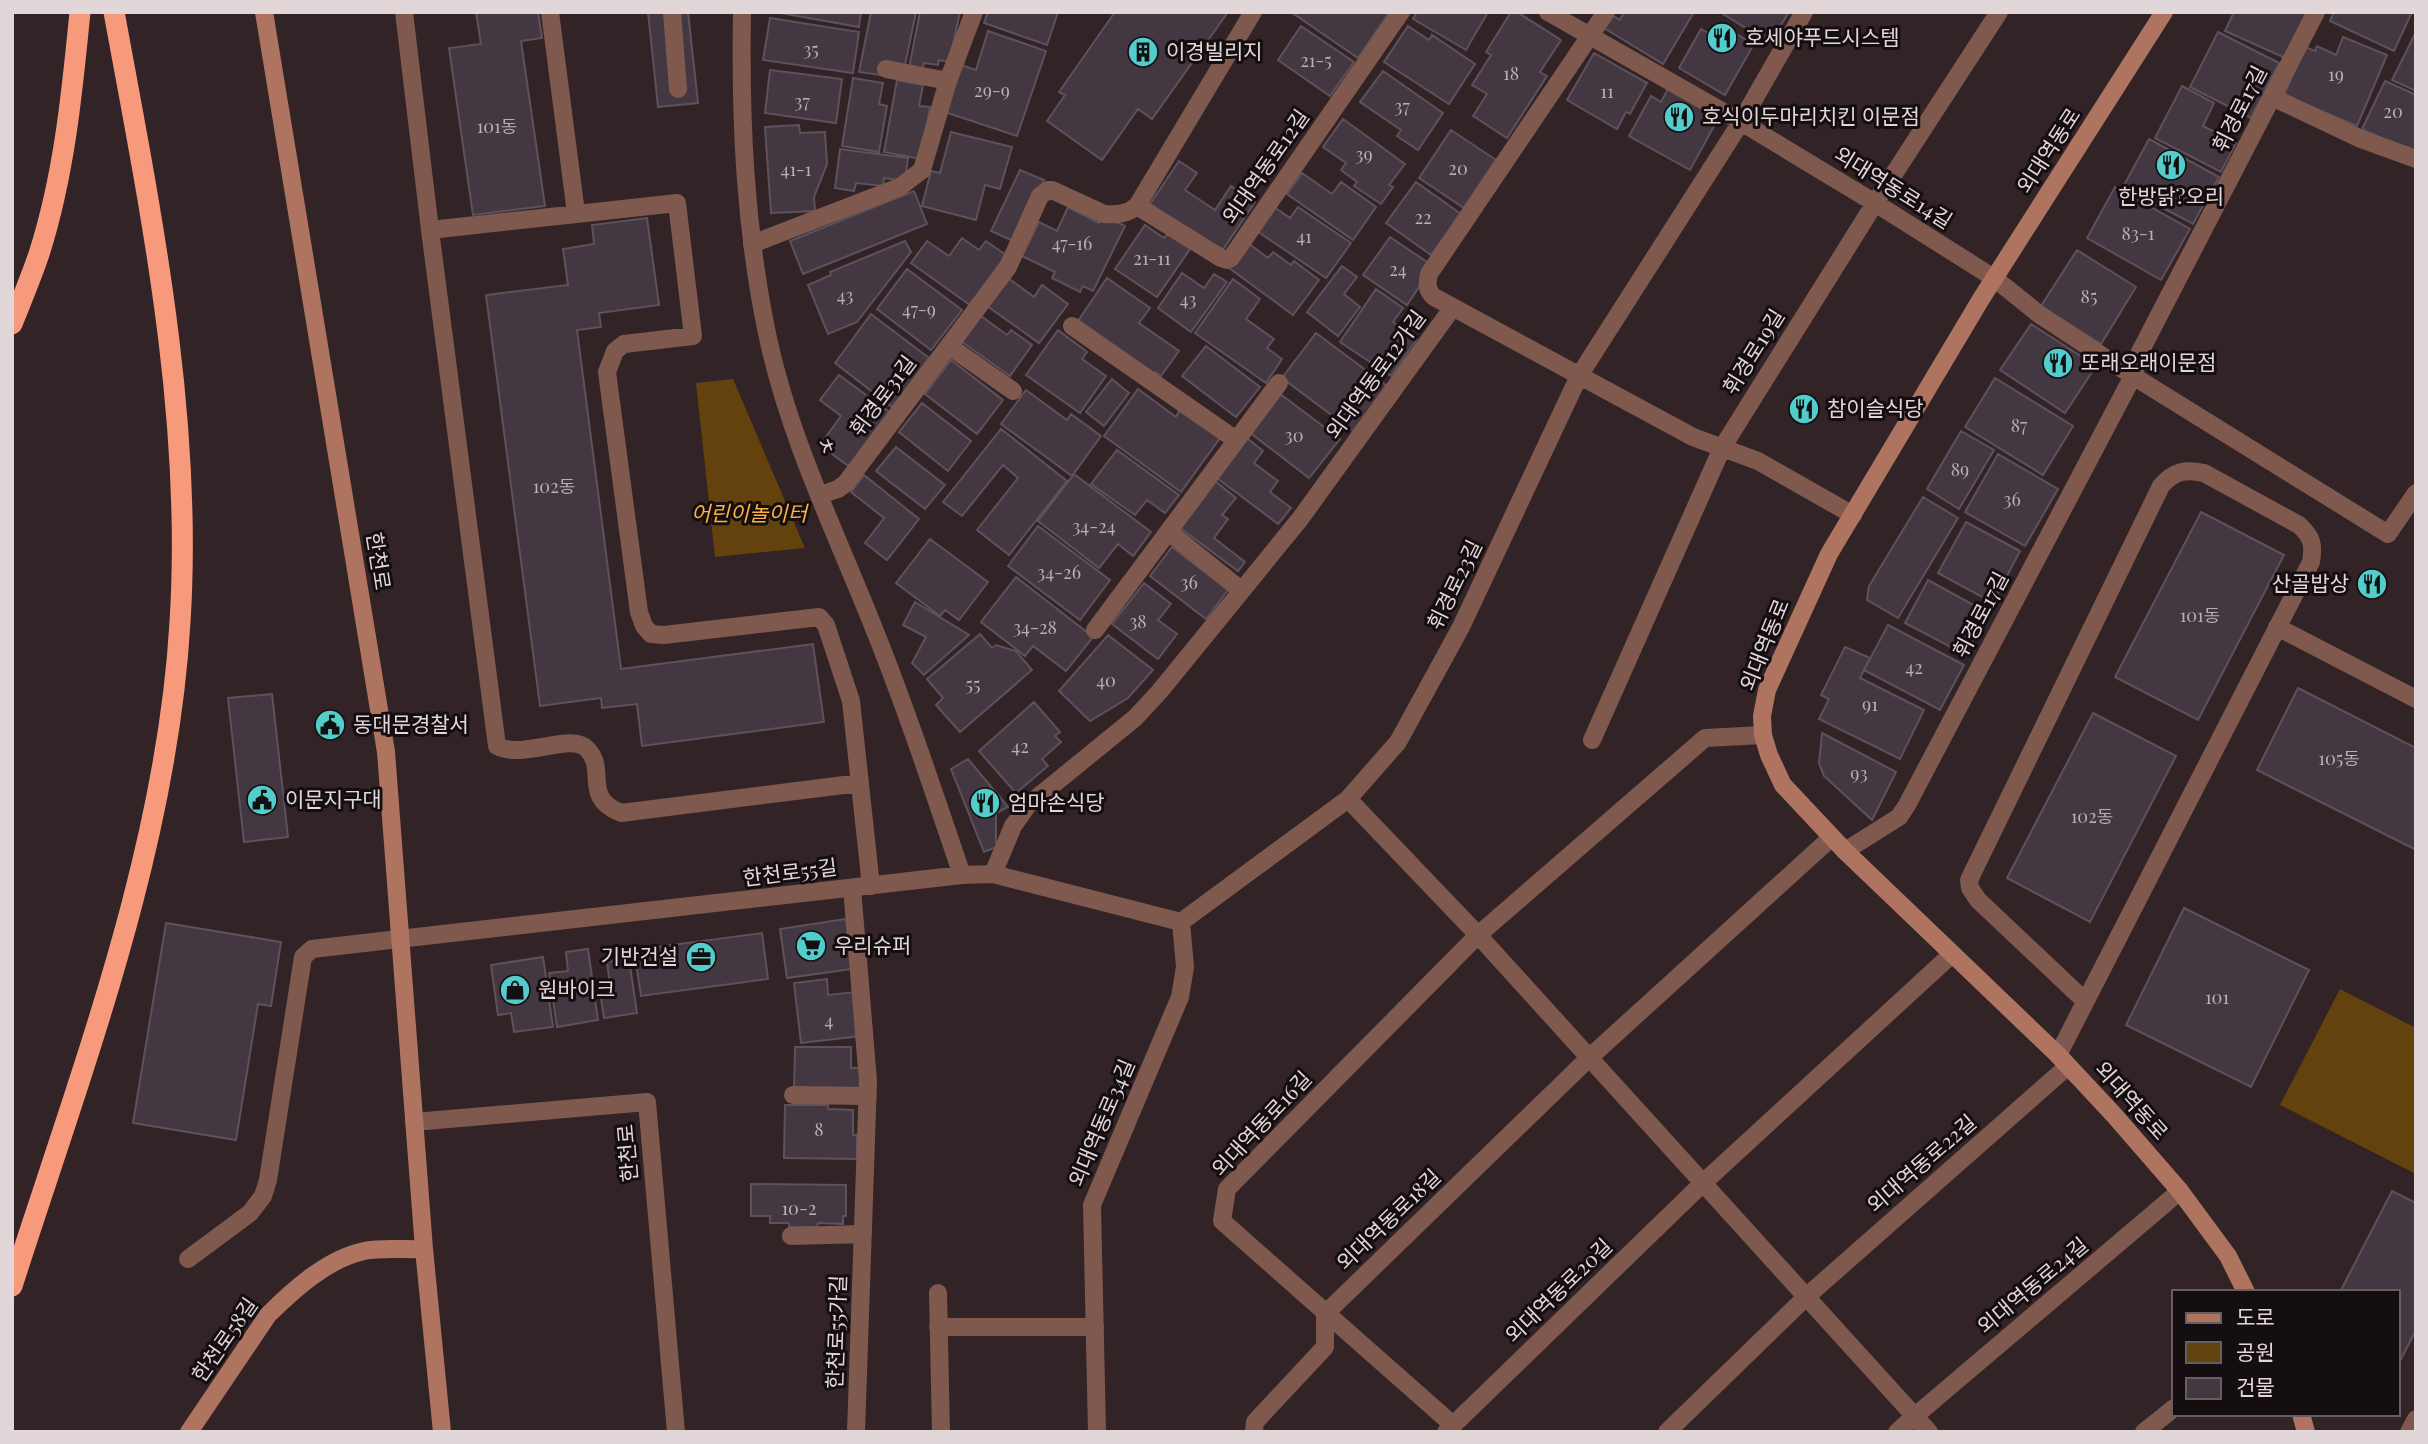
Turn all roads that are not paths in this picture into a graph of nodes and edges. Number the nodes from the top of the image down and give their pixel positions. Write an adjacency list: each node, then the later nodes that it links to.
1 (80, 12): 31 (highway)
2 (114, 12): 74 (highway)
3 (264, 12): 60 (main road, 한천로)
4 (404, 12): 27 (street)
5 (550, 12): 26 (street)
6 (672, 12): 20 (street)
7 (742, 12): 28 (street, ㅊ)
8 (974, 12): 19 (street)
9 (1253, 12): 25 (street)
10 (1401, 12): 25 (street, 외대역동로12길)
11 (1548, 12): 17 (street, 외대역동로14길)
12 (1606, 12): 17 (street, 외대역동로12가길)
13 (1804, 12): 22 (street, 휘경로23길)
14 (1998, 12): 24 (street, 휘경로19길)
15 (2164, 12): 29 (main road, 외대역동로)
16 (2316, 12): 21 (street, 휘경로17길)
17 (1590, 34): 22 (street, 외대역동로14길); 30 (street, 외대역동로12가길)
18 (886, 69): 19 (street)
19 (948, 81): 28 (street)
20 (678, 89)
21 (2272, 97): 23 (street); 35 (street, 휘경로17길)
22 (1741, 122): 24 (street, 외대역동로14길); 34 (street, 휘경로23길)
23 (2416, 159)
24 (1875, 203): 29 (street, 외대역동로14길); 39 (street, 휘경로19길)
25 (1138, 206): 33 (street, 휘경로31길)
26 (576, 213): 27 (street); 50 (street)
27 (430, 230): 50 (street)
28 (752, 244): 41 (street, ㅊ)
29 (1994, 278): 35 (street, 외대역동로14길); 42 (main road, 외대역동로)
30 (1453, 307): 34 (street); 44 (street, 외대역동로12가길)
31 (12, 324)
32 (1072, 326): 38 (street)
33 (949, 346): 37 (street); 41 (street, 휘경로31길)
34 (1579, 376): 39 (street); 51 (street, 휘경로23길)
35 (2133, 376): 40 (street); 53 (street, 휘경로17길)
36 (1279, 383): 38 (street)
37 (1013, 391)
38 (1236, 440): 43 (street)
39 (1722, 447): 42 (street); 49 (street, 휘경로19길)
40 (2416, 493)
41 (821, 495): 55 (street, ㅊ)
42 (1853, 515): 48 (main road, 외대역동로)
43 (1169, 532): 44 (street); 46 (street)
44 (1241, 590): 54 (street, 외대역동로12가길)
45 (2277, 627): 47 (street); 62 (street); 62 (street)
46 (1095, 631)
47 (2416, 699)
48 (1763, 735): 52 (main road, 외대역동로); 59 (street, 외대역동로16길)
49 (1592, 740)
50 (860, 783): 56 (street)
51 (1348, 799): 58 (street, 휘경로23길); 59 (street)
52 (1832, 837): 53 (main road, 외대역동로); 63 (street, 외대역동로18길)
53 (1844, 851): 61 (main road, 외대역동로)
54 (993, 874): 55 (street, 한천로55길); 58 (street, 한천로55길)
55 (962, 875): 56 (street, 한천로55길)
56 (871, 886): 57 (street, 한천로55길)
57 (852, 888): 60 (street, 한천로55길); 66 (street, 한천로55가길)
58 (1181, 922): 80 (street, 외대역동로34길)
59 (1478, 935): 63 (street); 78 (street, 외대역동로16길)
60 (399, 939): 67 (main road, 한천로); 73 (street, 한천로55길)
61 (1951, 955): 64 (main road, 외대역동로); 68 (street, 외대역동로20길)
62 (2085, 1001): 64 (street)
63 (1590, 1057): 68 (street); 78 (street, 외대역동로18길)
64 (2063, 1060): 69 (main road, 외대역동로); 77 (street, 외대역동로22길)
65 (793, 1095): 66 (street)
66 (868, 1096): 70 (street, 한천로55가길)
67 (414, 1122): 72 (main road, 한천로); 87 (street, 한천로)
68 (1703, 1182): 77 (street); 84 (street, 외대역동로20길)
69 (2180, 1191): 75 (main road, 외대역동로); 82 (street, 외대역동로24길)
70 (863, 1234): 71 (street); 88 (street, 한천로55가길)
71 (791, 1236)
72 (424, 1249): 85 (main road, 한천로58길); 86 (main road, 한천로)
73 (188, 1259)
74 (12, 1286)
75 (2245, 1290)
76 (938, 1293): 79 (street)
77 (1806, 1297): 82 (street); 92 (street, 외대역동로22길)
78 (1325, 1314): 84 (street, 외대역동로16길); 91 (street)
79 (938, 1327): 80 (street); 89 (street)
80 (1095, 1327): 90 (street, 외대역동로34길)
81 (2172, 1410): 95 (street)
82 (1914, 1416): 93 (street, 외대역동로24길); 94 (street)
83 (2416, 1419): 96 (street)
84 (1450, 1428)
85 (189, 1432)
86 (442, 1432)
87 (676, 1432)
88 (856, 1432)
89 (941, 1432)
90 (1097, 1432)
91 (1254, 1432)
92 (1668, 1432)
93 (1896, 1432)
94 (1930, 1432)
95 (2144, 1432)
96 (2409, 1432)

